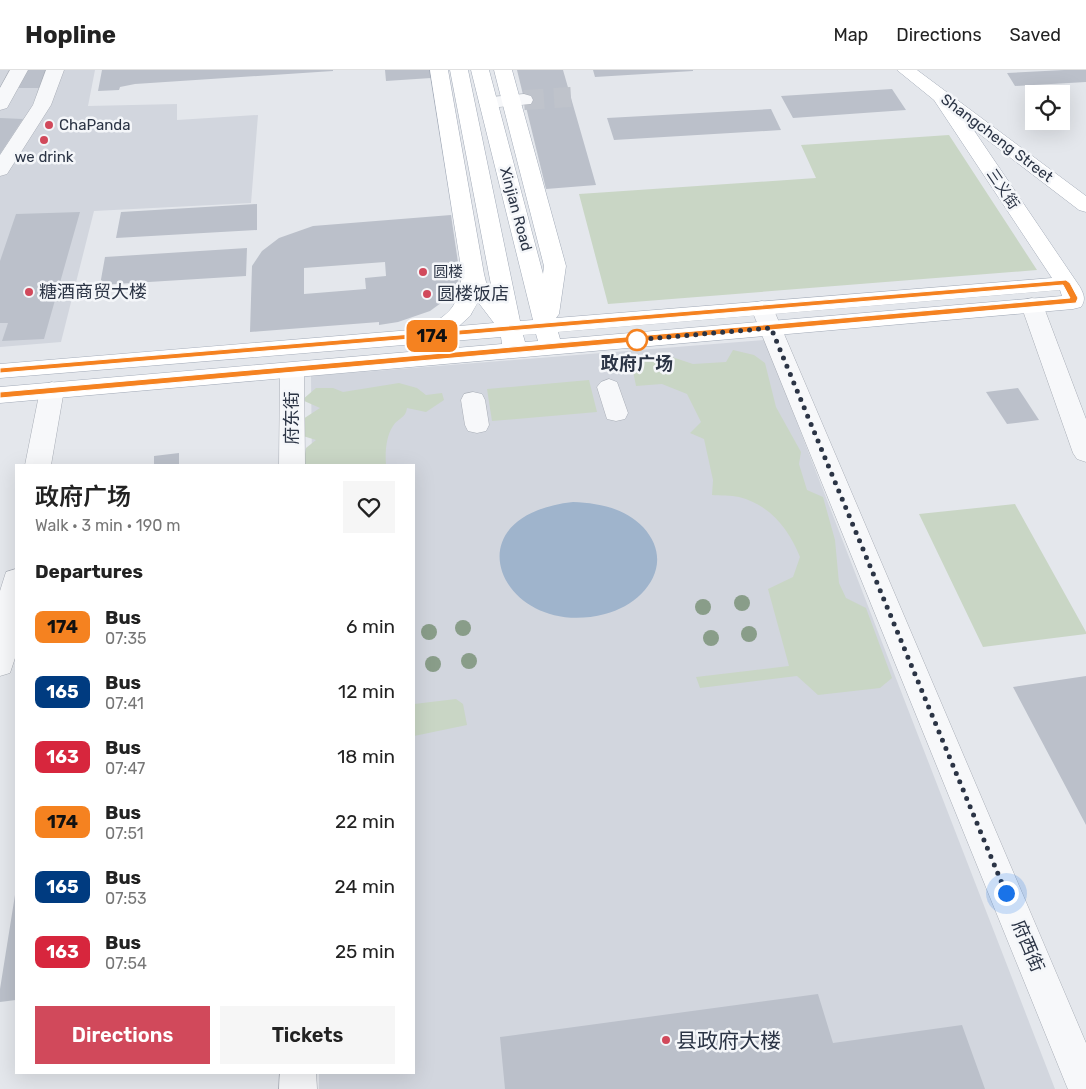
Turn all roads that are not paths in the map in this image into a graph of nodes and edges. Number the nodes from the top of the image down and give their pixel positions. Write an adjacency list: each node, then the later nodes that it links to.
1 (19, 70): 11 (street)
2 (55, 70): 12 (street)
3 (439, 70): 14 (main road)
4 (459, 70): 20 (main road, Xinjian Road)
5 (480, 70): 10 (main road, Xinjian Road)
6 (503, 70): 9 (main road)
7 (906, 70): 8 (main road, Shangcheng Street)
8 (940, 95): 13 (main road, Shangcheng Street); 15 (main road, 三义街)
9 (518, 101): 10 (street); 19 (main road)
10 (488, 102): 19 (main road, Xinjian Road)
11 (0, 104)
12 (0, 170)
13 (1086, 206)
14 (473, 274): 18 (main road); 20 (main road)
15 (1070, 292): 16 (main road); 17 (main road)
16 (1032, 305): 17 (main road); 29 (street)
17 (766, 318): 19 (main road); 35 (street, 府西街)
18 (427, 336): 20 (main road); 21 (main road)
19 (549, 337): 20 (main road)
20 (513, 340): 22 (main road)
21 (0, 371)
22 (292, 371): 24 (main road); 31 (street, 府东街)
23 (609, 387): 27 (street)
24 (52, 390): 25 (main road); 30 (street)
25 (0, 395)
26 (473, 400): 28 (street)
27 (616, 413)
28 (477, 425)
29 (1086, 452)
30 (38, 464)
31 (292, 464)
32 (15, 584): 33 (street)
33 (0, 665)
34 (298, 1074): 36 (street)
35 (1086, 1087)
36 (298, 1089)

